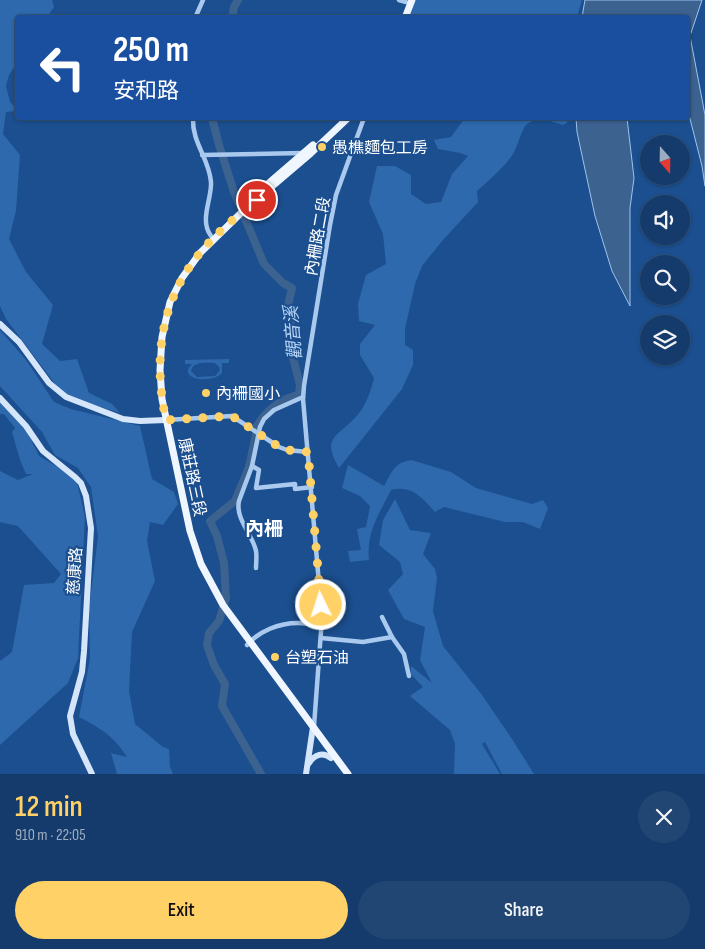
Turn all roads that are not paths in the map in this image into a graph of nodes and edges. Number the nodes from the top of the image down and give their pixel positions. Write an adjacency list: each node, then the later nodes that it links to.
1 (203, 0): 3 (street)
2 (406, 1): 4 (main road); 5 (main road)
3 (196, 15)
4 (402, 15)
5 (405, 15)
6 (192, 120): 11 (street)
7 (340, 120): 10 (main road, 康莊路三段)
8 (346, 120): 16 (main road, 康莊路三段)
9 (363, 120): 14 (street, 內柵路二段)
10 (303, 153): 11 (street); 12 (main road, 康莊路三段)
11 (202, 155): 12 (street)
12 (211, 236): 16 (main road, 康莊路三段)
13 (0, 324): 16 (street)
14 (303, 397): 17 (street); 18 (street, 內柵路二段)
15 (0, 398): 31 (street, 慈康路)
16 (164, 420): 17 (street); 26 (main road, 康莊路三段)
17 (258, 434): 18 (street); 19 (street)
18 (308, 452): 20 (street, 內柵路二段)
19 (252, 466): 20 (street); 21 (street)
20 (312, 488): 23 (street, 內柵路二段)
21 (256, 568)
22 (382, 617): 24 (street)
23 (322, 627): 25 (street, 內柵路二段); 26 (street)
24 (392, 637): 25 (street); 27 (street)
25 (321, 638): 28 (street, 內柵路二段)
26 (248, 644): 28 (main road, 康莊路三段)
27 (409, 676)
28 (313, 729): 29 (main road); 30 (street); 34 (main road)
29 (331, 758): 30 (street); 33 (main road)
30 (308, 764): 32 (street)
31 (92, 774)
32 (306, 774)
33 (343, 774)
34 (348, 774)

